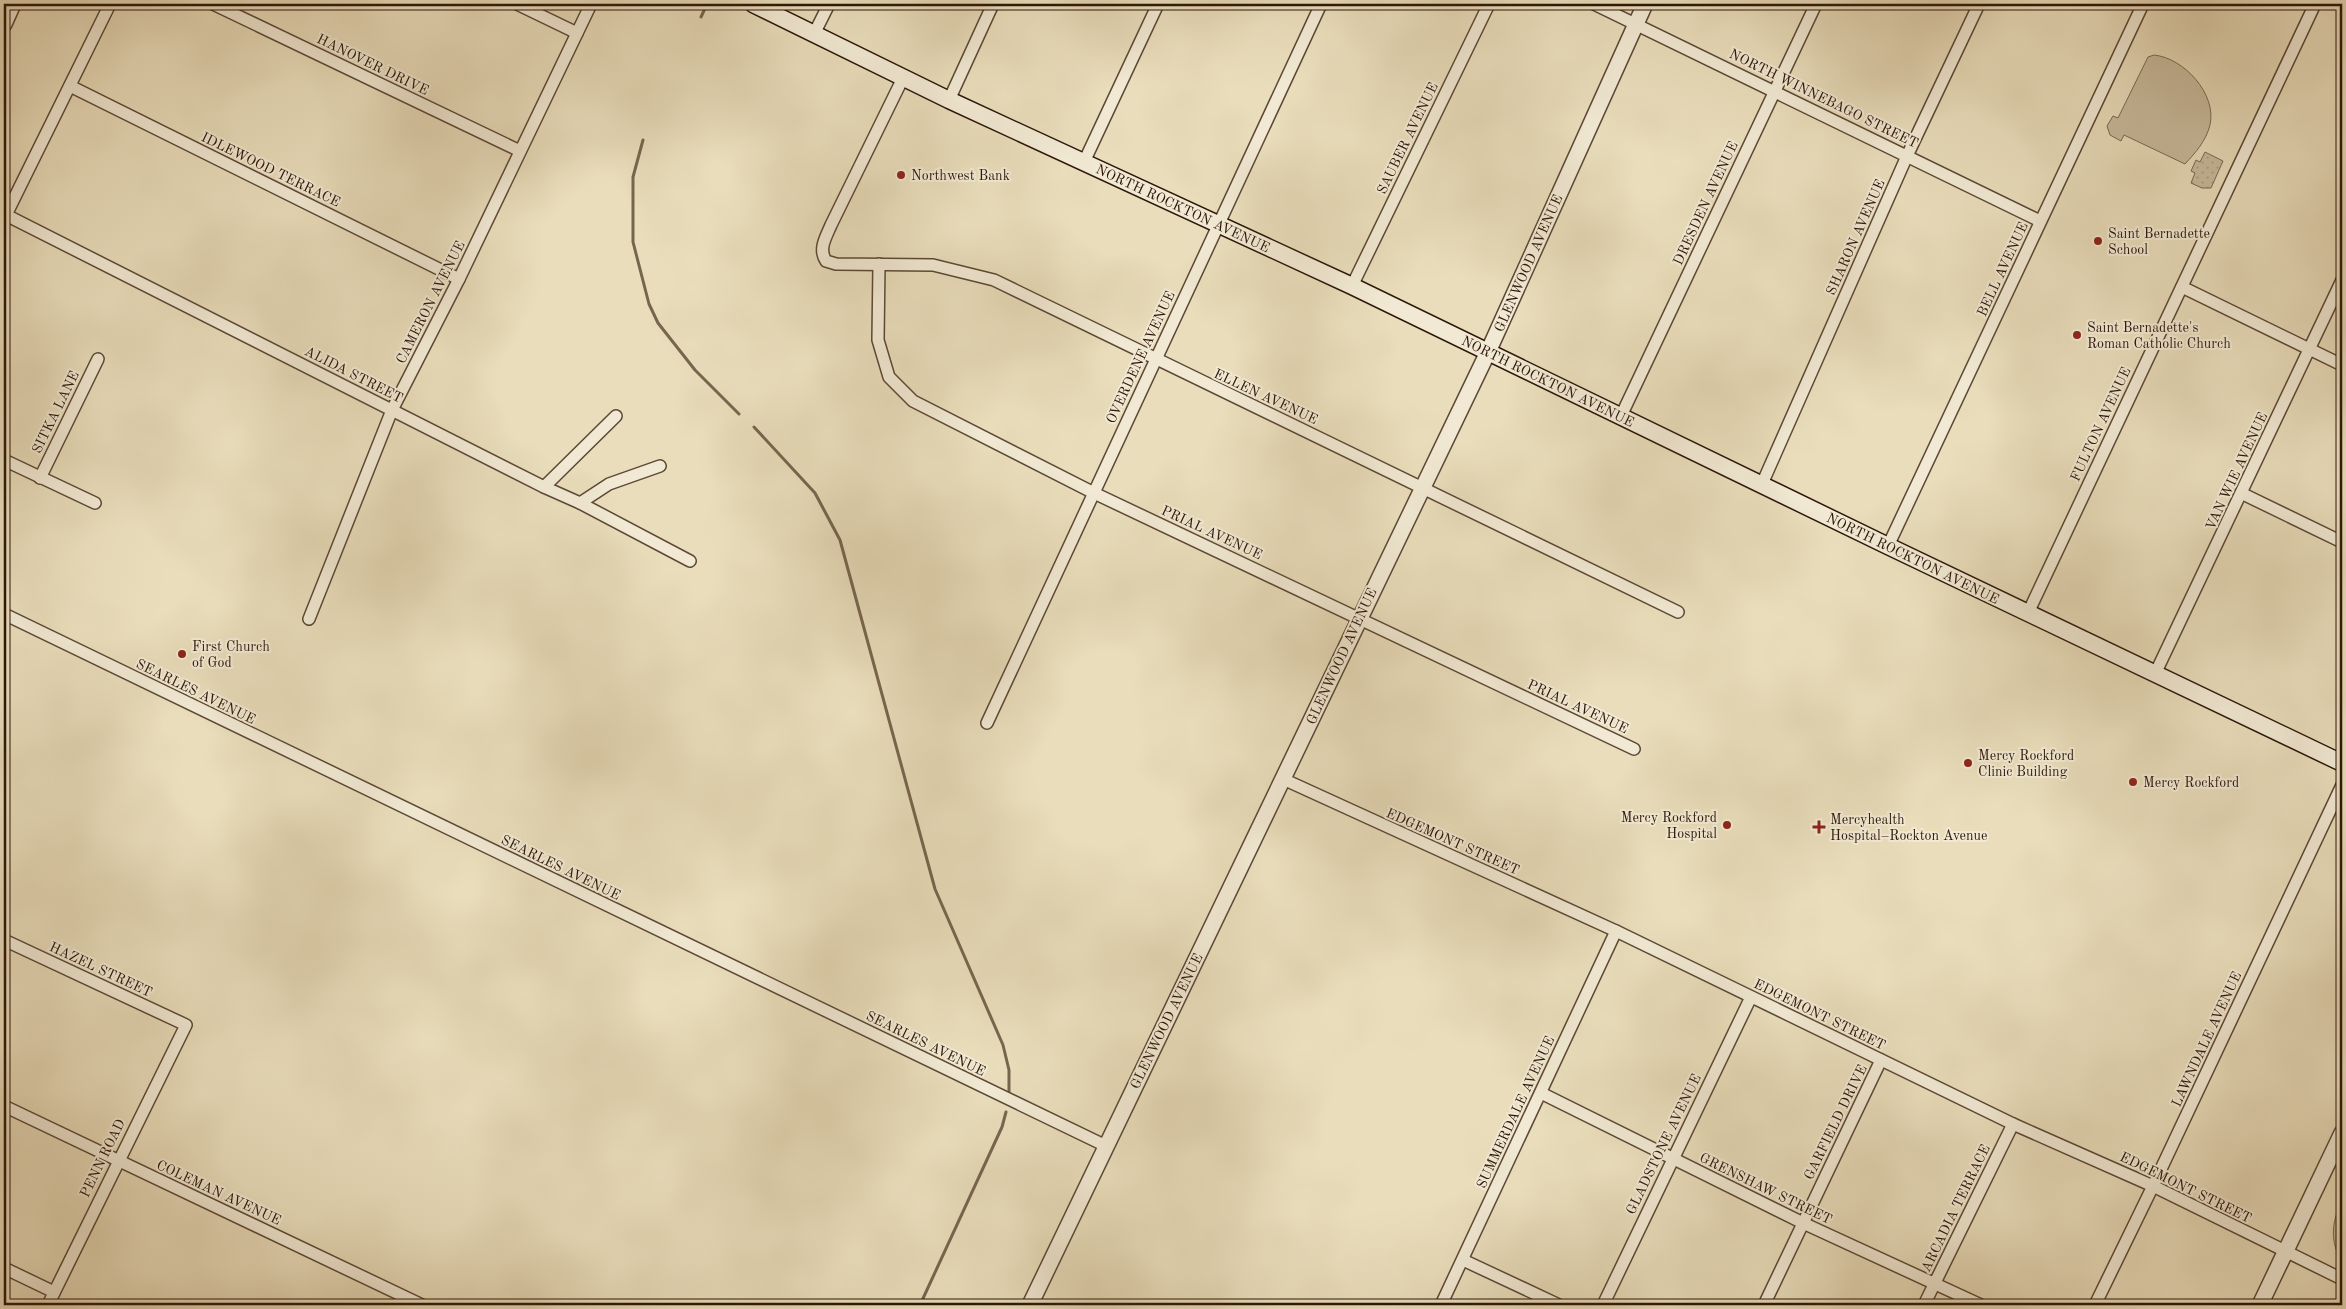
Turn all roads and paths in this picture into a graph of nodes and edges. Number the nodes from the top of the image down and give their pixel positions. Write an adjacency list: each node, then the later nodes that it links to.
1 (13, 4): 19 (street)
2 (110, 4): 23 (street)
3 (213, 4): 26 (street, HANOVER DRIVE)
4 (517, 4): 20 (street)
5 (591, 4): 20 (street, CAMERON AVENUE)
6 (753, 4): 21 (main road, NORTH ROCKTON AVENUE)
7 (829, 4): 21 (street)
8 (993, 4): 25 (street)
9 (1158, 4): 28 (street)
10 (1321, 4): 31 (street, OVERDENE AVENUE)
11 (1489, 4): 35 (street, SAUBER AVENUE)
12 (1594, 4): 18 (street, NORTH WINNEBAGO STREET)
13 (1645, 4): 18 (street, GLENWOOD AVENUE)
14 (1816, 4): 24 (street, DRESDEN AVENUE)
15 (1979, 4): 27 (street, SHARON AVENUE)
16 (2143, 4): 30 (street, BELL AVENUE)
17 (2315, 4): 36 (street, FULTON AVENUE)
18 (1636, 22): 24 (street, NORTH WINNEBAGO STREET); 38 (street, GLENWOOD AVENUE)
19 (4, 24)
20 (577, 33): 26 (street, CAMERON AVENUE)
21 (814, 34): 22 (main road, NORTH ROCKTON AVENUE)
22 (903, 78): 25 (main road, NORTH ROCKTON AVENUE); 32 (street, ELLEN AVENUE)
23 (70, 86): 29 (street); 33 (street, IDLEWOOD TERRACE)
24 (1775, 92): 27 (street, NORTH WINNEBAGO STREET); 44 (street, DRESDEN AVENUE)
25 (949, 100): 28 (main road, NORTH ROCKTON AVENUE)
26 (520, 152): 33 (street, CAMERON AVENUE)
27 (1907, 156): 30 (street, NORTH WINNEBAGO STREET); 48 (street, SHARON AVENUE)
28 (1084, 162): 31 (main road, NORTH ROCKTON AVENUE)
29 (5, 214): 42 (street, ALIDA STREET)
30 (2040, 221): 56 (street, BELL AVENUE)
31 (1218, 224): 35 (main road, NORTH ROCKTON AVENUE); 40 (street, OVERDENE AVENUE)
32 (879, 264): 40 (street, ELLEN AVENUE); 51 (street, PRIAL AVENUE)
33 (459, 279): 42 (street, CAMERON AVENUE)
34 (2342, 280): 37 (street, VAN WIE AVENUE)
35 (1352, 286): 38 (main road, NORTH ROCKTON AVENUE)
36 (2182, 287): 37 (street); 59 (street, FULTON AVENUE)
37 (2310, 349): 41 (street); 52 (street, VAN WIE AVENUE)
38 (1488, 352): 44 (main road, NORTH ROCKTON AVENUE); 50 (street, GLENWOOD AVENUE)
39 (98, 358): 47 (street, SITKA LANE)
40 (1155, 360): 50 (street, ELLEN AVENUE); 51 (street, OVERDENE AVENUE)
41 (2342, 364)
42 (392, 410): 49 (street, ALIDA STREET); 62 (street, CAMERON AVENUE)
43 (616, 416): 49 (street)
44 (1620, 416): 48 (main road, NORTH ROCKTON AVENUE)
45 (4, 460): 47 (street)
46 (660, 466): 54 (street)
47 (40, 478): 53 (street)
48 (1762, 484): 56 (main road, NORTH ROCKTON AVENUE)
49 (544, 487): 54 (street, ALIDA STREET)
50 (1423, 487): 58 (street, ELLEN AVENUE); 61 (street, GLENWOOD AVENUE)
51 (1094, 492): 61 (street, PRIAL AVENUE); 64 (street, OVERDENE AVENUE)
52 (2243, 494): 55 (street); 63 (street, VAN WIE AVENUE)
53 (95, 503)
54 (580, 503): 57 (street, ALIDA STREET)
55 (2342, 542)
56 (1888, 546): 59 (main road, NORTH ROCKTON AVENUE)
57 (690, 561)
58 (1678, 612)
59 (2028, 612): 63 (main road, NORTH ROCKTON AVENUE)
60 (4, 614): 78 (street, SEARLES AVENUE)
61 (1359, 618): 65 (street, PRIAL AVENUE); 67 (street, GLENWOOD AVENUE)
62 (309, 619)
63 (2155, 674): 66 (main road, NORTH ROCKTON AVENUE)
64 (987, 723)
65 (1634, 749)
66 (2342, 763)
67 (1282, 779): 69 (street, EDGEMONT STREET); 78 (street, GLENWOOD AVENUE)
68 (2342, 785): 81 (street, LAWNDALE AVENUE)
69 (1616, 931): 71 (street, EDGEMONT STREET); 74 (street, SUMMERDALE AVENUE)
70 (4, 940): 72 (street, HAZEL STREET)
71 (1751, 997): 73 (street, EDGEMONT STREET); 79 (street, GLADSTONE AVENUE)
72 (186, 1025): 80 (street, PENN ROAD)
73 (1881, 1060): 76 (street, EDGEMONT STREET); 82 (street, GARFIELD DRIVE)
74 (1541, 1092): 79 (street, GRENSHAW STREET); 84 (street, SUMMERDALE AVENUE)
75 (4, 1106): 80 (street, COLEMAN AVENUE)
76 (2013, 1124): 81 (street, EDGEMONT STREET); 87 (street, ARCADIA TERRACE)
77 (2342, 1133): 83 (street)
78 (1106, 1146): 91 (street, GLENWOOD AVENUE)
79 (1672, 1159): 82 (street, GRENSHAW STREET); 94 (street, GLADSTONE AVENUE)
80 (117, 1161): 88 (street, PENN ROAD); 90 (street, COLEMAN AVENUE)
81 (2153, 1186): 83 (street, EDGEMONT STREET); 98 (street, LAWNDALE AVENUE)
82 (1804, 1223): 87 (street, GRENSHAW STREET); 95 (street, GARFIELD DRIVE)
83 (2285, 1252): 86 (street, EDGEMONT STREET); 99 (street)
84 (1463, 1260): 92 (street, SUMMERDALE AVENUE); 93 (street)
85 (4, 1268): 88 (street)
86 (2342, 1279)
87 (1934, 1283): 96 (street, ARCADIA TERRACE); 97 (street, GRENSHAW STREET)
88 (54, 1292): 89 (street, PENN ROAD)
89 (48, 1305)
90 (422, 1305)
91 (1030, 1305)
92 (1441, 1305)
93 (1559, 1305)
94 (1603, 1305)
95 (1764, 1305)
96 (1924, 1305)
97 (1981, 1305)
98 (2095, 1305)
99 (2260, 1305)

